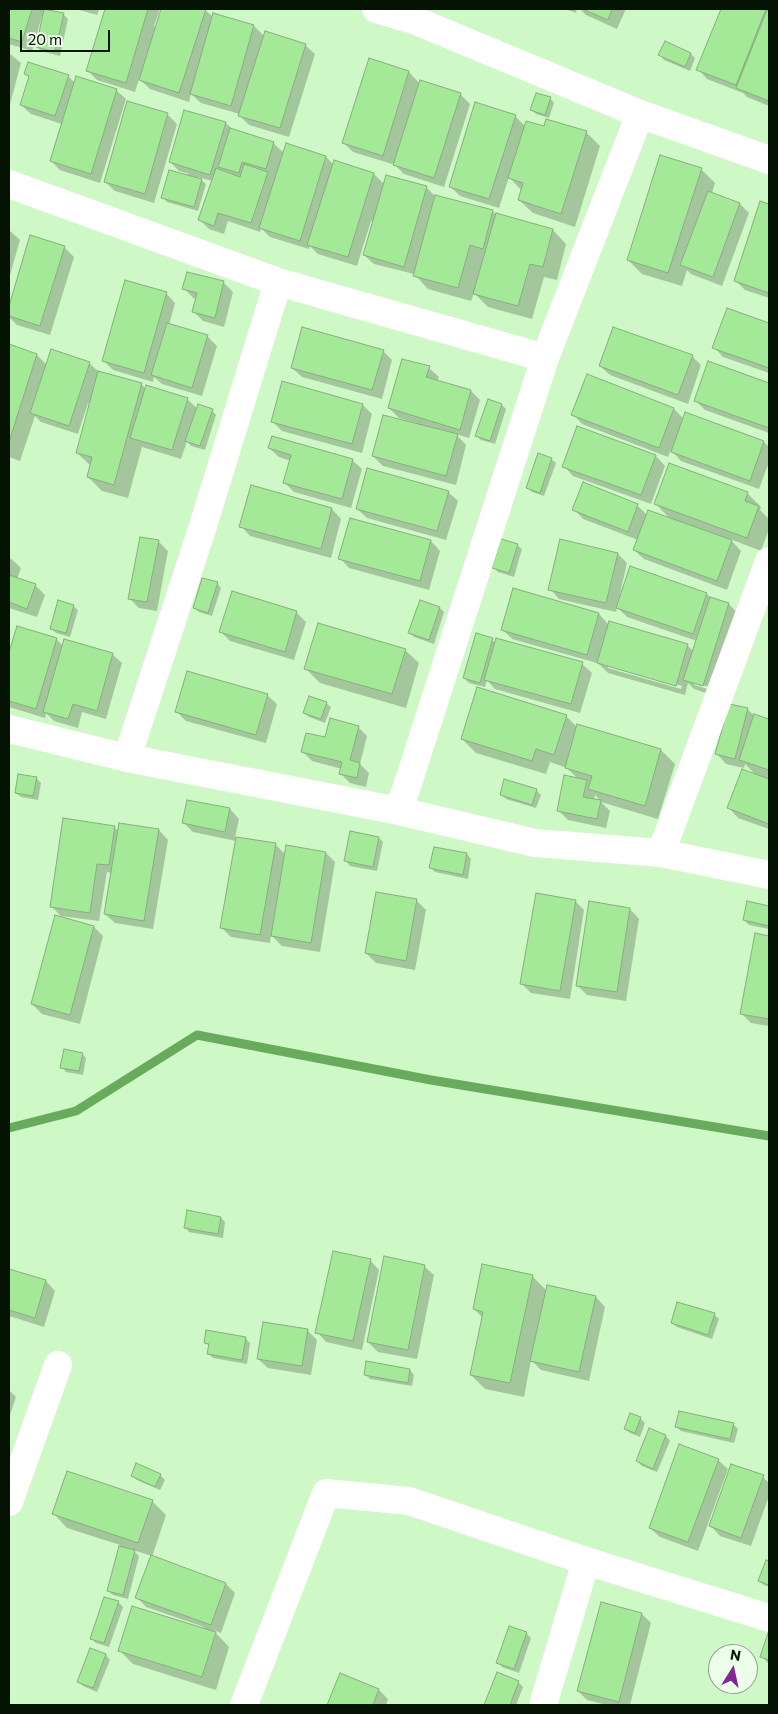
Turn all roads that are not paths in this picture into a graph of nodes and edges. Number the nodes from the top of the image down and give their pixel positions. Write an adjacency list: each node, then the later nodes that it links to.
1 (376, 9): 2 (street)
2 (414, 14): 3 (street)
3 (640, 114): 4 (street); 7 (street)
4 (769, 160)
5 (9, 184): 6 (street)
6 (278, 282): 7 (street); 10 (street)
7 (546, 358): 11 (street)
8 (769, 561): 12 (street)
9 (9, 729): 10 (street)
10 (127, 758): 11 (street)
11 (398, 811): 12 (street)
12 (661, 853): 13 (street)
13 (769, 875)
14 (58, 1365): 15 (street)
15 (9, 1502)
16 (586, 1560): 17 (street); 18 (street); 19 (street)
17 (769, 1618)
18 (244, 1705)
19 (543, 1705)

